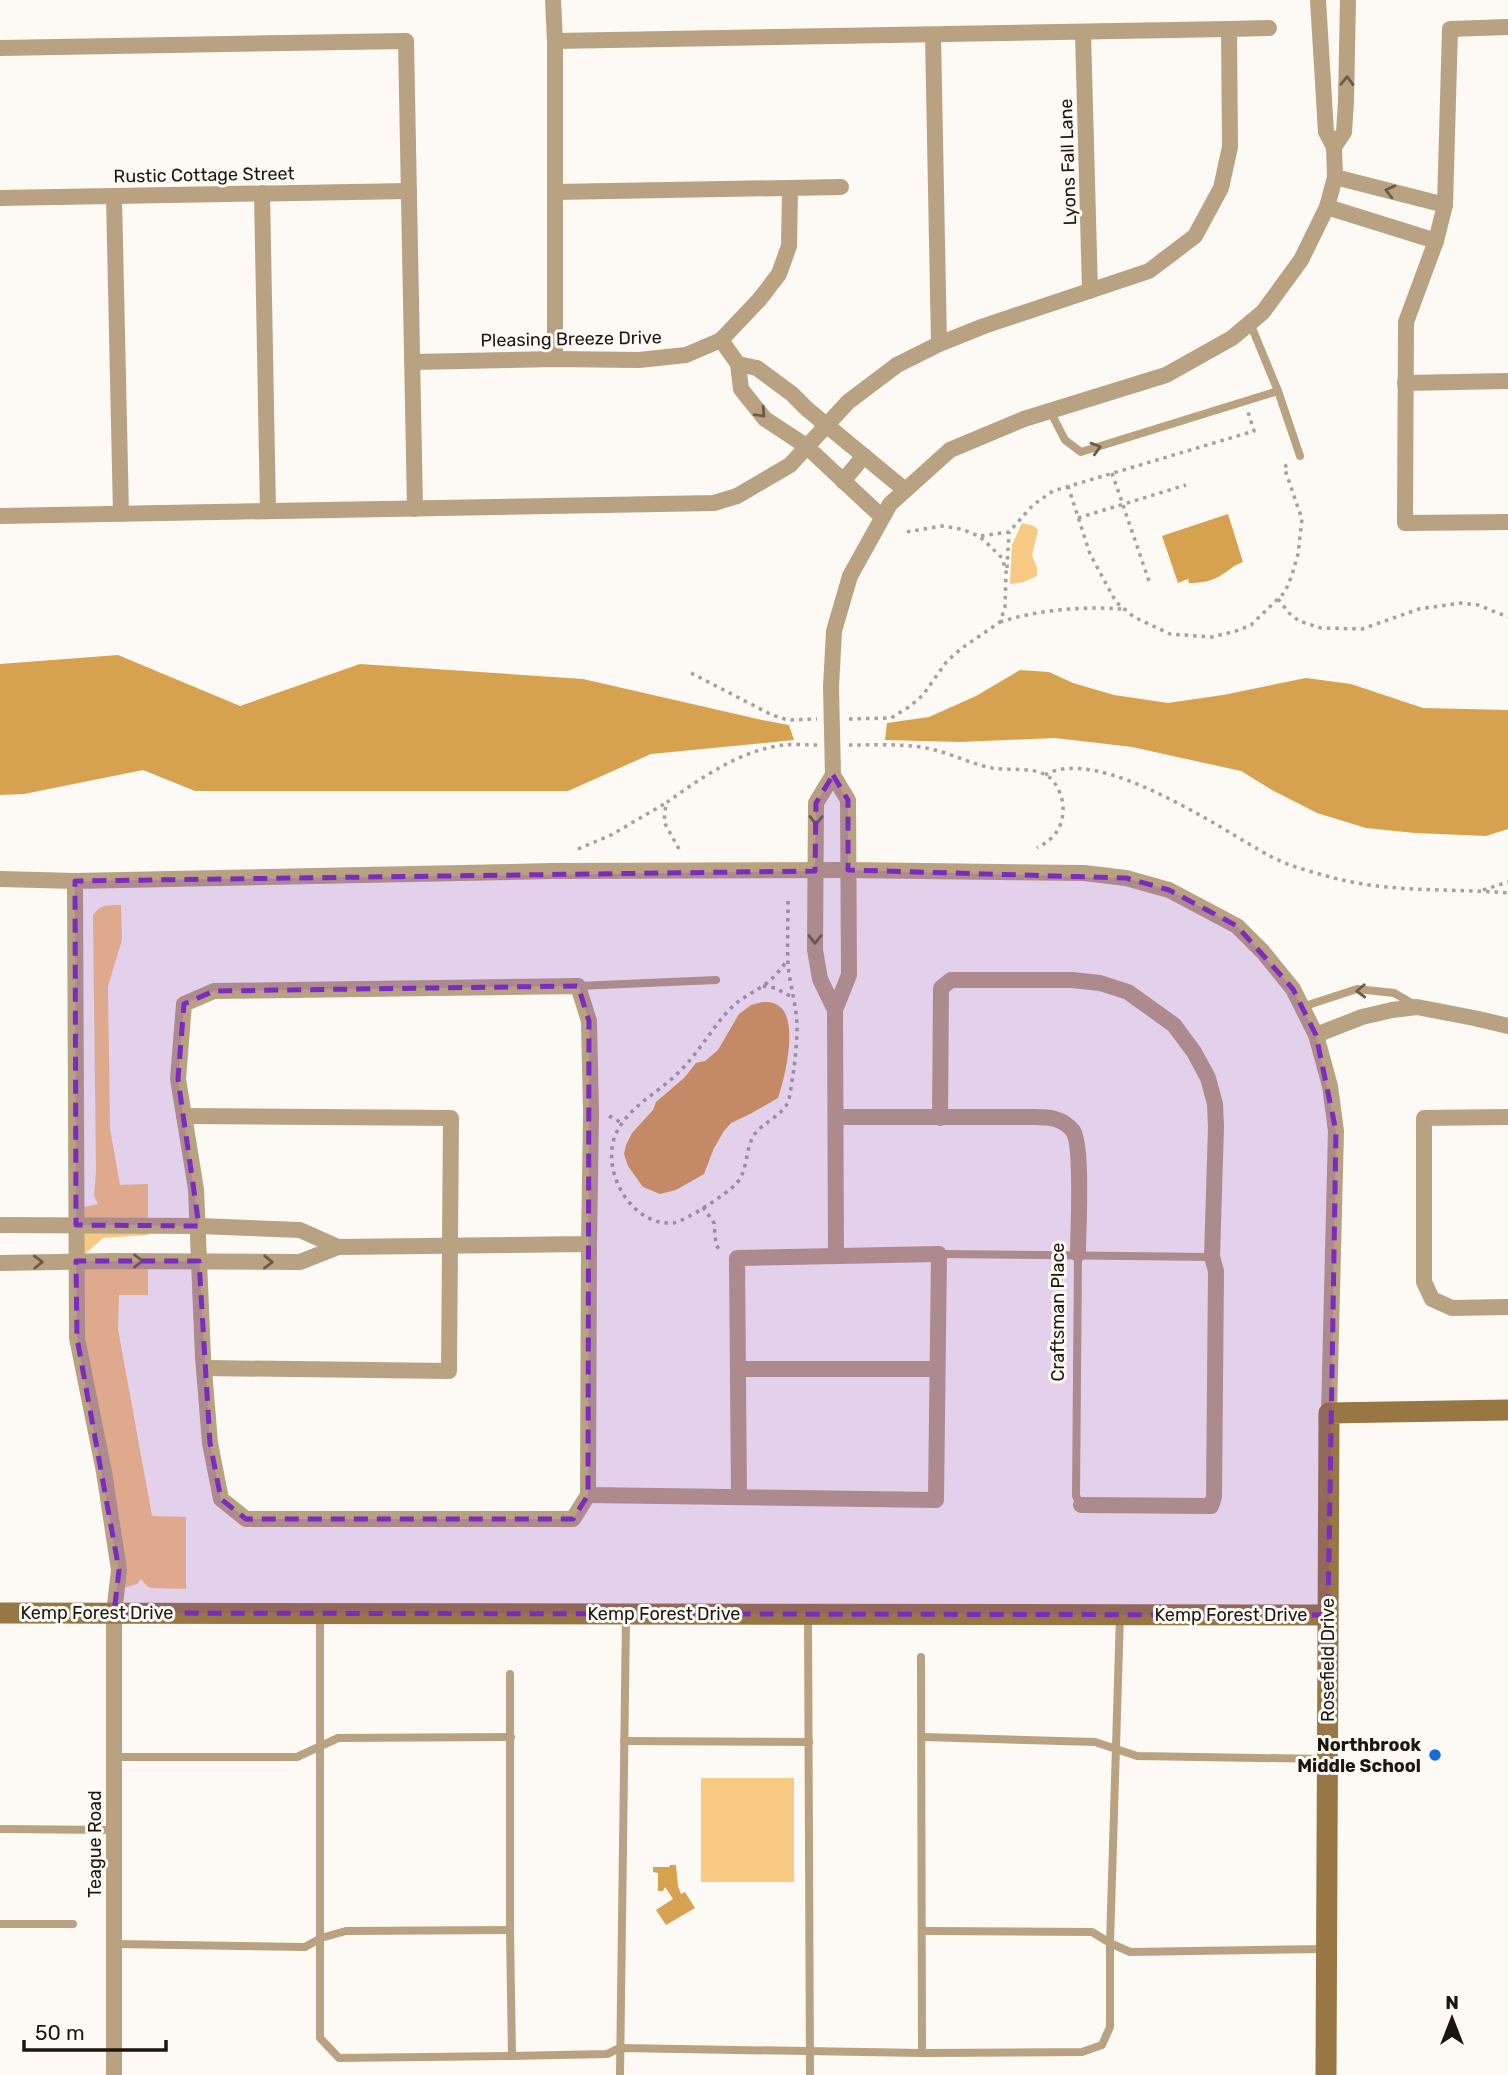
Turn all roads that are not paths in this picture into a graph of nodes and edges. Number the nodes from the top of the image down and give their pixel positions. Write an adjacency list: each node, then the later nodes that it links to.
1 (553, 0): 9 (street)
2 (1318, 0): 11 (street)
3 (1348, 0): 11 (street, one-way to 3)
4 (1508, 27): 20 (street)
5 (1269, 28): 6 (street)
6 (1229, 30): 7 (street); 23 (street)
7 (1083, 33): 8 (street); 23 (street, Lyons Fall Lane)
8 (933, 36): 9 (street); 26 (street)
9 (555, 41): 16 (street)
10 (0, 48): 15 (street)
11 (1334, 147): 12 (street)
12 (1335, 177): 20 (street, one-way to 12); 21 (street)
13 (841, 187): 14 (street)
14 (790, 188): 16 (street); 25 (street, Pleasing Breeze Drive)
15 (409, 191): 17 (street, Rustic Cottage Street); 28 (street)
16 (555, 192): 27 (street)
17 (262, 193): 18 (street, Rustic Cottage Street); 41 (street)
18 (114, 197): 19 (street, Rustic Cottage Street); 42 (street)
19 (0, 198)
20 (1445, 205): 22 (street)
21 (1327, 207): 22 (street); 24 (street)
22 (1436, 241): 31 (street)
23 (1090, 290): 26 (street)
24 (1250, 323): 32 (lane); 33 (street)
25 (721, 340): 27 (street, Pleasing Breeze Drive); 29 (street)
26 (939, 344): 34 (street)
27 (555, 359): 28 (street, Pleasing Breeze Drive)
28 (412, 362): 40 (street)
29 (738, 364): 34 (street); 35 (street, one-way to 35)
30 (1508, 381): 31 (street)
31 (1405, 383): 45 (street)
32 (1278, 391): 33 (lane, one-way to 32); 37 (lane)
33 (1050, 411): 39 (street)
34 (826, 425): 35 (street); 36 (street)
35 (806, 446): 38 (street); 40 (street)
36 (864, 456): 38 (street); 39 (street)
37 (1300, 456)
38 (843, 481): 44 (street)
39 (905, 490): 44 (street)
40 (415, 509): 41 (street)
41 (268, 511): 42 (street)
42 (121, 514): 43 (street)
43 (0, 516)
44 (882, 517): 46 (street, bridge)
45 (1508, 522)
46 (833, 775): 47 (street); 48 (street, one-way to 48)
47 (848, 870): 48 (street); 53 (street); 55 (street)
48 (815, 871): 50 (street); 55 (street, one-way to 55)
49 (0, 879): 50 (street)
50 (75, 881): 63 (street, Teague Road)
51 (716, 980): 52 (lane)
52 (578, 986): 58 (street); 65 (street)
53 (1302, 1007): 54 (lane, one-way to 53); 57 (street)
54 (1417, 1007): 56 (street); 57 (street)
55 (835, 1010): 59 (street)
56 (1508, 1026)
57 (1316, 1035): 80 (street)
58 (184, 1116): 64 (street); 66 (street)
59 (836, 1117): 61 (street); 70 (street)
60 (1508, 1117): 75 (street)
61 (940, 1118): 69 (street, Craftsman Place); 71 (street)
62 (0, 1225): 63 (street)
63 (76, 1225): 64 (street); 72 (street, Teague Road)
64 (199, 1226): 67 (street); 73 (street)
65 (589, 1244): 66 (street); 81 (street)
66 (450, 1246): 67 (street); 76 (street)
67 (338, 1247): 73 (street, one-way to 67)
68 (939, 1254): 69 (lane); 70 (street); 77 (street)
69 (1078, 1254): 71 (lane); 83 (lane, Craftsman Place)
70 (836, 1255): 78 (street)
71 (1212, 1257): 83 (street)
72 (76, 1261): 73 (street, one-way to 73); 74 (street, one-way to 72); 85 (street, Teague Road)
73 (199, 1261): 76 (street)
74 (0, 1263)
75 (1508, 1307)
76 (204, 1368): 81 (street)
77 (937, 1368): 78 (street); 82 (street)
78 (738, 1369): 82 (street)
79 (1508, 1410): 80 (street)
80 (1329, 1413): 90 (street, Rosefield Drive)
81 (588, 1494): 82 (street)
82 (739, 1497)
83 (1081, 1505)
84 (0, 1613): 85 (street, Kemp Forest Drive)
85 (114, 1613): 86 (street, Kemp Forest Drive); 99 (street, Teague Road)
86 (320, 1613): 87 (street, Kemp Forest Drive); 97 (lane)
87 (626, 1614): 88 (street, Kemp Forest Drive); 95 (lane)
88 (808, 1614): 89 (street, Kemp Forest Drive); 96 (lane)
89 (1120, 1615): 90 (street, Kemp Forest Drive); 98 (lane)
90 (1328, 1615): 100 (street, Rosefield Drive)
91 (921, 1657): 94 (lane)
92 (510, 1674): 93 (lane)
93 (511, 1737): 97 (lane); 105 (lane)
94 (923, 1737): 98 (lane); 106 (lane)
95 (624, 1741): 96 (lane); 111 (lane)
96 (809, 1742): 112 (lane)
97 (319, 1746): 99 (lane); 107 (lane)
98 (1116, 1751): 100 (lane); 108 (lane)
99 (114, 1757): 102 (street, Teague Road)
100 (1327, 1759): 110 (street, Rosefield Drive)
101 (0, 1829): 102 (lane)
102 (114, 1830): 109 (street, Teague Road)
103 (0, 1924): 104 (lane)
104 (73, 1924)
105 (510, 1930): 107 (lane); 114 (lane)
106 (922, 1931): 108 (lane); 113 (lane)
107 (321, 1938): 109 (lane); 114 (lane)
108 (1110, 1943): 110 (lane); 113 (lane)
109 (114, 1944): 115 (street, Teague Road)
110 (1326, 1949): 118 (street, Rosefield Drive)
111 (620, 2048): 112 (lane); 114 (lane); 116 (lane)
112 (810, 2052): 113 (lane); 117 (lane)
113 (922, 2053)
114 (512, 2056)
115 (114, 2075)
116 (620, 2075)
117 (810, 2075)
118 (1326, 2075)

